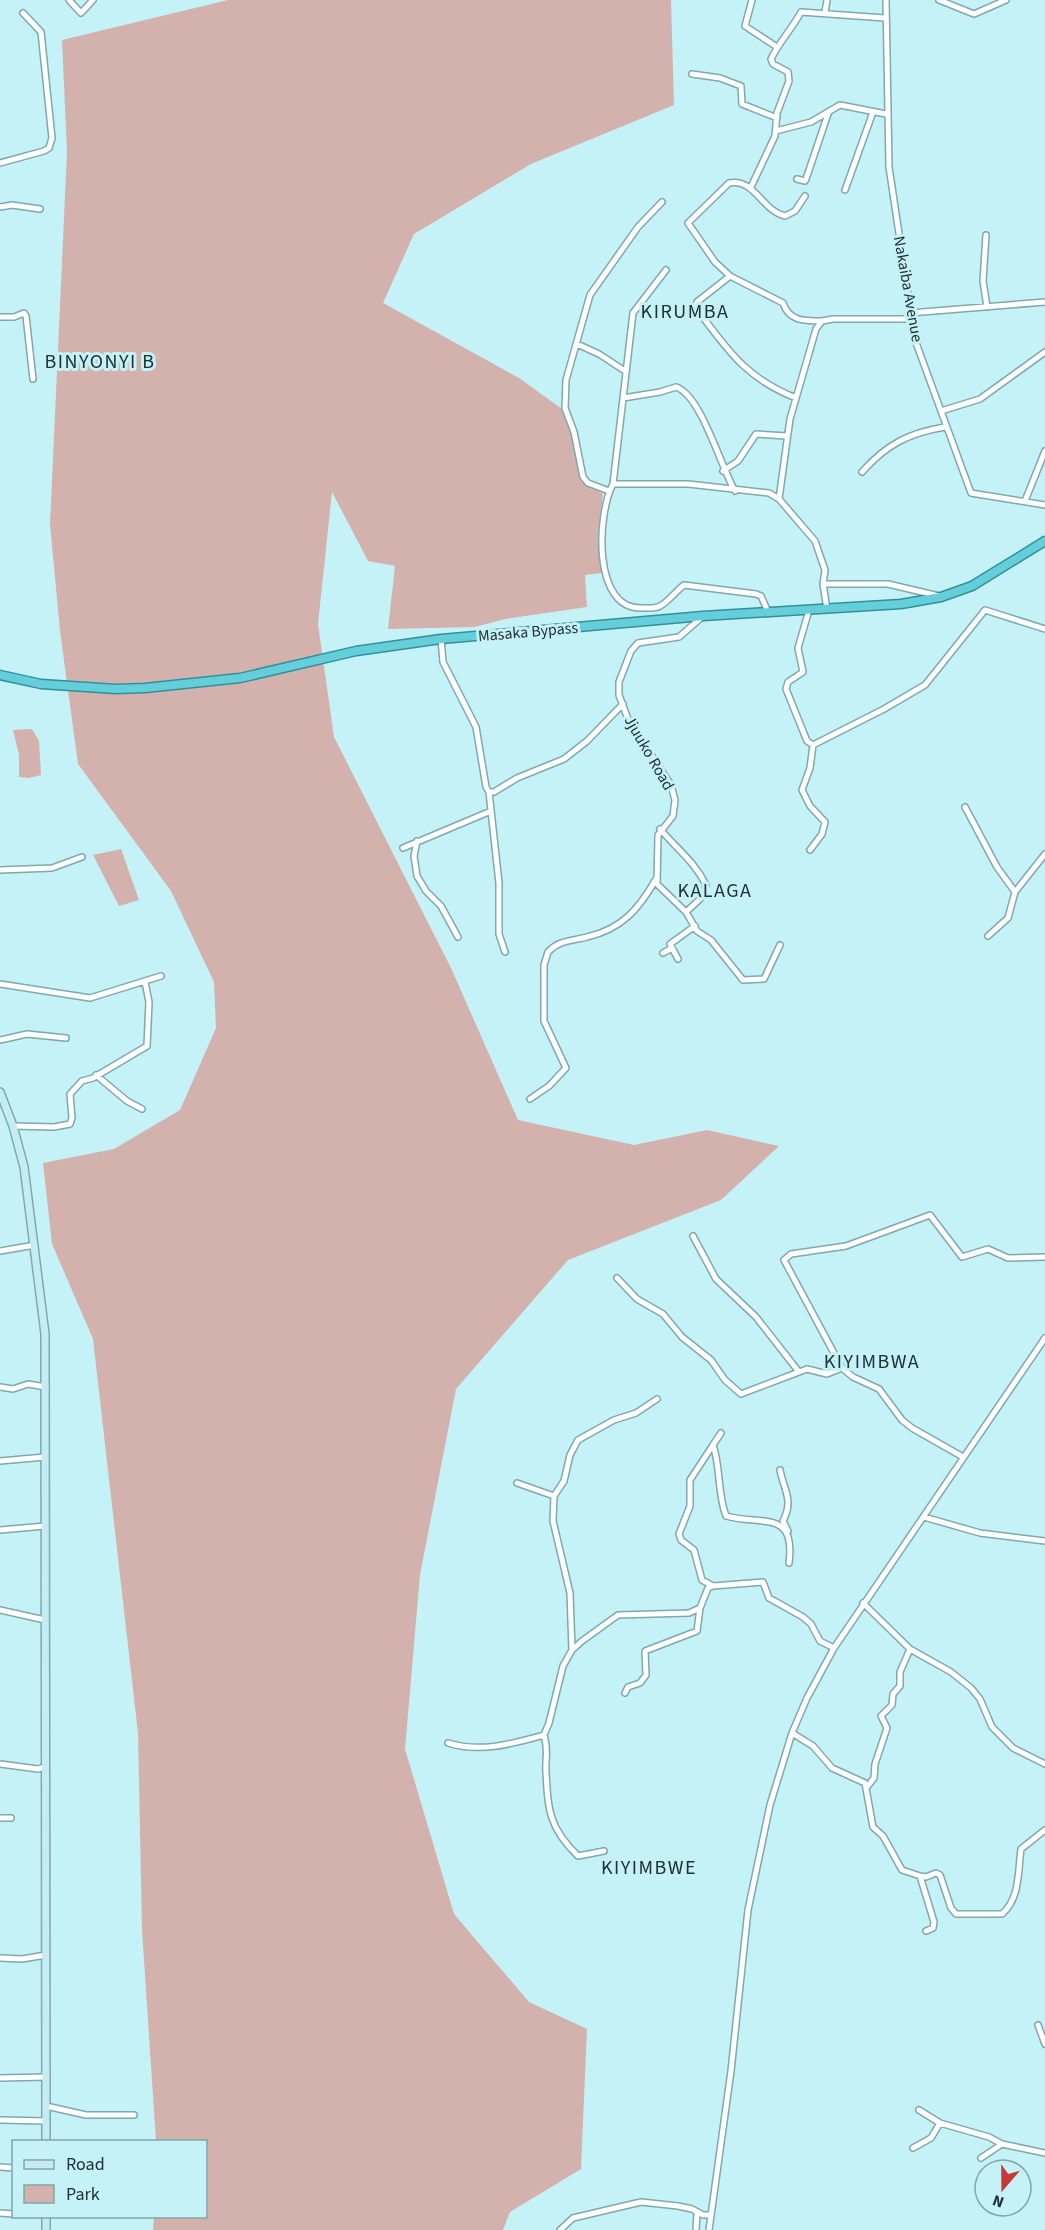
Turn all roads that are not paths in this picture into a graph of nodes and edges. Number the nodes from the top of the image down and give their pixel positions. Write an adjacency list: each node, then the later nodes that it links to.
1 (69, 0): 2 (street)
2 (93, 0)
3 (752, 0): 11 (street)
4 (827, 0): 8 (street)
5 (886, 0): 10 (street, Nakaiba Avenue)
6 (939, 0): 7 (street)
7 (1006, 0)
8 (825, 12): 10 (street); 11 (street)
9 (23, 13): 18 (street)
10 (885, 18): 15 (street, Nakaiba Avenue)
11 (777, 47): 16 (street)
12 (692, 74): 16 (street)
13 (830, 110): 14 (street); 17 (street); 19 (street)
14 (873, 112): 15 (street); 21 (street)
15 (886, 114): 31 (street, Nakaiba Avenue)
16 (777, 118): 17 (street)
17 (776, 131): 20 (street)
18 (0, 163)
19 (797, 179)
20 (751, 187): 22 (street); 28 (street)
21 (845, 190)
22 (806, 196)
23 (662, 202): 36 (street)
24 (0, 207): 25 (street)
25 (40, 209)
26 (986, 235): 30 (street)
27 (666, 270): 38 (street)
28 (730, 276): 33 (street); 41 (street)
29 (1045, 302): 30 (street)
30 (987, 307): 31 (street)
31 (911, 316): 34 (street); 42 (street, Nakaiba Avenue)
32 (0, 317): 39 (street)
33 (812, 321): 34 (street); 35 (street)
34 (822, 321): 35 (street)
35 (816, 329): 41 (street)
36 (577, 344): 38 (street); 50 (street)
37 (1045, 352): 42 (street)
38 (625, 371): 40 (street)
39 (33, 379)
40 (623, 398): 46 (street); 48 (street)
41 (796, 398): 44 (street)
42 (941, 411): 43 (street, Nakaiba Avenue)
43 (945, 427): 47 (street); 54 (street, Nakaiba Avenue)
44 (787, 436): 46 (street); 49 (street)
45 (1045, 451): 54 (street)
46 (723, 471): 51 (street)
47 (862, 472)
48 (613, 484): 50 (street); 51 (street)
49 (780, 486): 52 (street); 53 (street)
50 (609, 491): 63 (street)
51 (735, 491): 52 (street)
52 (769, 493): 53 (street)
53 (779, 499): 57 (street)
54 (1025, 501): 55 (street, Nakaiba Avenue)
55 (1045, 506)
56 (1045, 541): 60 (highway, Masaka Bypass)
57 (825, 574): 58 (street); 59 (street)
58 (823, 584): 59 (street); 61 (street)
59 (831, 584): 60 (street)
60 (941, 597): 61 (highway, Masaka Bypass)
61 (827, 609): 62 (highway, Masaka Bypass)
62 (809, 610): 63 (highway, Masaka Bypass); 69 (street)
63 (768, 612): 64 (highway, Masaka Bypass)
64 (704, 616): 66 (highway, Masaka Bypass); 68 (street, Jjuuko Road)
65 (1044, 627): 69 (street)
66 (441, 639): 67 (highway, Masaka Bypass); 70 (street)
67 (0, 675)
68 (623, 704): 70 (street); 73 (street, Jjuuko Road)
69 (813, 745): 76 (street)
70 (489, 792): 72 (street)
71 (965, 807): 81 (street)
72 (490, 811): 74 (street); 88 (street)
73 (660, 829): 80 (street, Jjuuko Road); 82 (street)
74 (417, 841): 75 (street); 85 (street)
75 (403, 848)
76 (810, 850)
77 (1045, 854): 81 (street)
78 (82, 857): 79 (street)
79 (0, 870)
80 (656, 879): 82 (street); 98 (street)
81 (1015, 892): 84 (street)
82 (686, 912): 83 (street)
83 (695, 926): 86 (street); 87 (street)
84 (988, 936)
85 (458, 937)
86 (780, 945)
87 (672, 948): 89 (street); 90 (street)
88 (505, 952)
89 (663, 953)
90 (678, 959)
91 (161, 976): 92 (street)
92 (146, 982): 93 (street); 96 (street)
93 (0, 984)
94 (66, 1038): 95 (street)
95 (0, 1040)
96 (96, 1075): 99 (street); 100 (street)
97 (0, 1092): 100 (main road)
98 (530, 1099)
99 (142, 1109)
100 (13, 1126): 102 (main road)
101 (693, 1236): 108 (street)
102 (34, 1245): 103 (street); 110 (main road)
103 (0, 1251)
104 (1045, 1257): 107 (street)
105 (617, 1278): 108 (street)
106 (1045, 1338): 115 (street)
107 (842, 1368): 108 (street); 115 (street)
108 (799, 1372)
109 (0, 1387): 110 (street)
110 (46, 1387): 114 (main road)
111 (657, 1399): 119 (street)
112 (722, 1433): 113 (street)
113 (713, 1445): 123 (street); 126 (street)
114 (45, 1457): 116 (street); 121 (main road)
115 (963, 1457): 120 (street)
116 (0, 1461)
117 (780, 1470): 123 (street)
118 (517, 1483): 119 (street)
119 (554, 1496): 133 (street)
120 (924, 1517): 124 (street); 127 (street)
121 (45, 1526): 122 (street); 130 (main road)
122 (0, 1530)
123 (788, 1533): 125 (street)
124 (1045, 1541)
125 (789, 1563)
126 (712, 1586): 128 (street); 131 (street)
127 (863, 1603): 131 (street); 132 (street)
128 (700, 1608): 133 (street); 134 (street)
129 (0, 1610): 130 (street)
130 (45, 1620): 140 (main road)
131 (834, 1647): 135 (street)
132 (910, 1649): 139 (street); 141 (street)
133 (572, 1650): 136 (street)
134 (625, 1694)
135 (792, 1733): 141 (street); 166 (street)
136 (544, 1735): 137 (street); 145 (street)
137 (448, 1743)
138 (0, 1764): 140 (street)
139 (1045, 1764)
140 (45, 1767): 148 (main road)
141 (867, 1787): 146 (street)
142 (0, 1818): 143 (street)
143 (11, 1818)
144 (1045, 1830): 146 (street)
145 (604, 1851)
146 (920, 1876): 147 (street)
147 (926, 1930)
148 (46, 1955): 149 (street); 152 (main road)
149 (0, 1958)
150 (1038, 2025): 151 (street)
151 (1045, 2044)
152 (47, 2077): 153 (street); 154 (main road)
153 (0, 2078)
154 (46, 2106): 156 (street); 158 (main road)
155 (919, 2110): 159 (street)
156 (134, 2115)
157 (0, 2120): 158 (street)
158 (46, 2121): 160 (main road)
159 (940, 2123): 161 (street); 162 (street)
160 (46, 2140)
161 (1002, 2144): 163 (street); 164 (street)
162 (913, 2148)
163 (1045, 2153)
164 (981, 2158)
165 (697, 2213): 166 (street); 167 (street); 168 (street)
166 (711, 2215): 169 (street)
167 (560, 2230)
168 (696, 2230)
169 (709, 2230)

